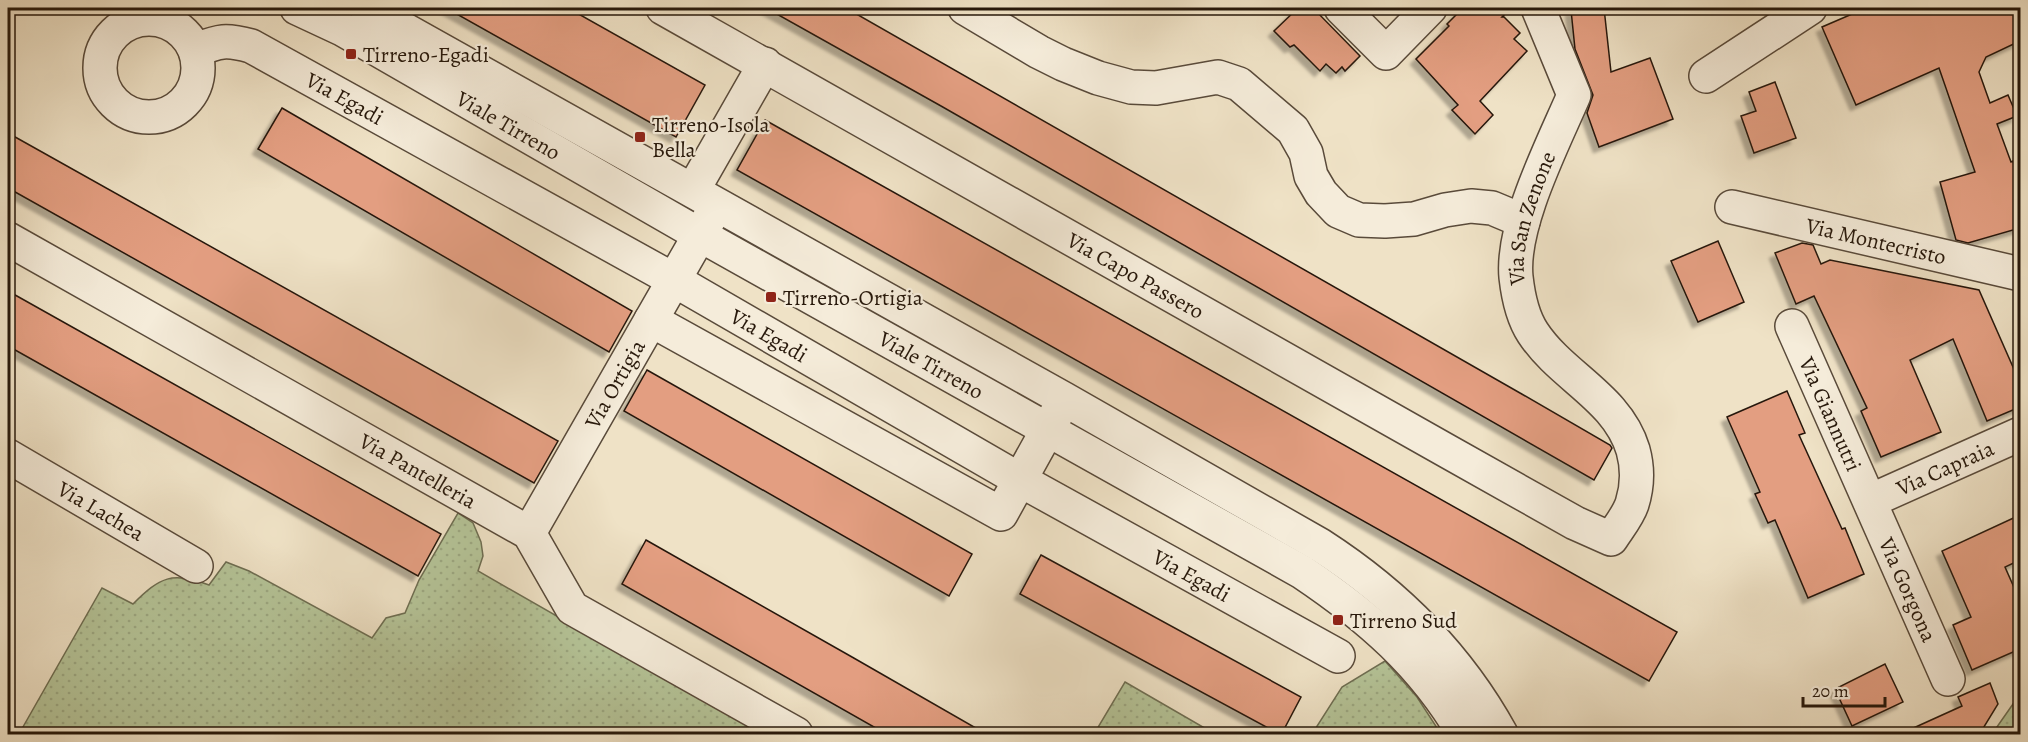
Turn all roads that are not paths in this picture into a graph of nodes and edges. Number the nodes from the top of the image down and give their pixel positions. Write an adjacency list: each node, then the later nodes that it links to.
1 (297, 8): 9 (street, Viale Tirreno)
2 (366, 8): 13 (street, Viale Tirreno)
3 (663, 8): 11 (street, Via Capo Passero)
4 (965, 8): 15 (street)
5 (1341, 8): 6 (street)
6 (1430, 8)
7 (1538, 8): 15 (street, Via San Zenone)
8 (1809, 8): 12 (street)
9 (348, 18): 16 (street, Viale Tirreno)
10 (195, 50): 19 (street, Via Egadi)
11 (765, 64): 13 (street, Via Ortigia); 29 (street, Via Capo Passero)
12 (1706, 76)
13 (705, 197): 16 (street, Via Ortigia); 22 (street, Viale Tirreno)
14 (1732, 207): 18 (street, Via Montecristo)
15 (1523, 221): 29 (street, Via San Zenone)
16 (700, 235): 19 (street, Via Ortigia); 23 (street, Viale Tirreno)
17 (8, 239): 28 (street, Via Pantelleria)
18 (2020, 274)
19 (674, 280): 20 (street, Via Ortigia); 26 (street, Via Egadi)
20 (651, 320): 26 (street); 28 (street, Via Ortigia)
21 (1792, 326): 27 (street, Via Giannutri)
22 (1064, 399): 23 (street); 35 (street, Viale Tirreno)
23 (1047, 430): 26 (street); 34 (street, Viale Tirreno)
24 (2020, 434): 27 (street, Via Capraia)
25 (8, 456): 30 (street, Via Lachea)
26 (1020, 480): 31 (street, Via Egadi)
27 (1870, 501): 32 (street, Via Gorgona)
28 (530, 533): 33 (street)
29 (1611, 539)
30 (196, 566)
31 (1338, 656)
32 (1948, 679)
33 (796, 735)
34 (1464, 735)
35 (1501, 735)

